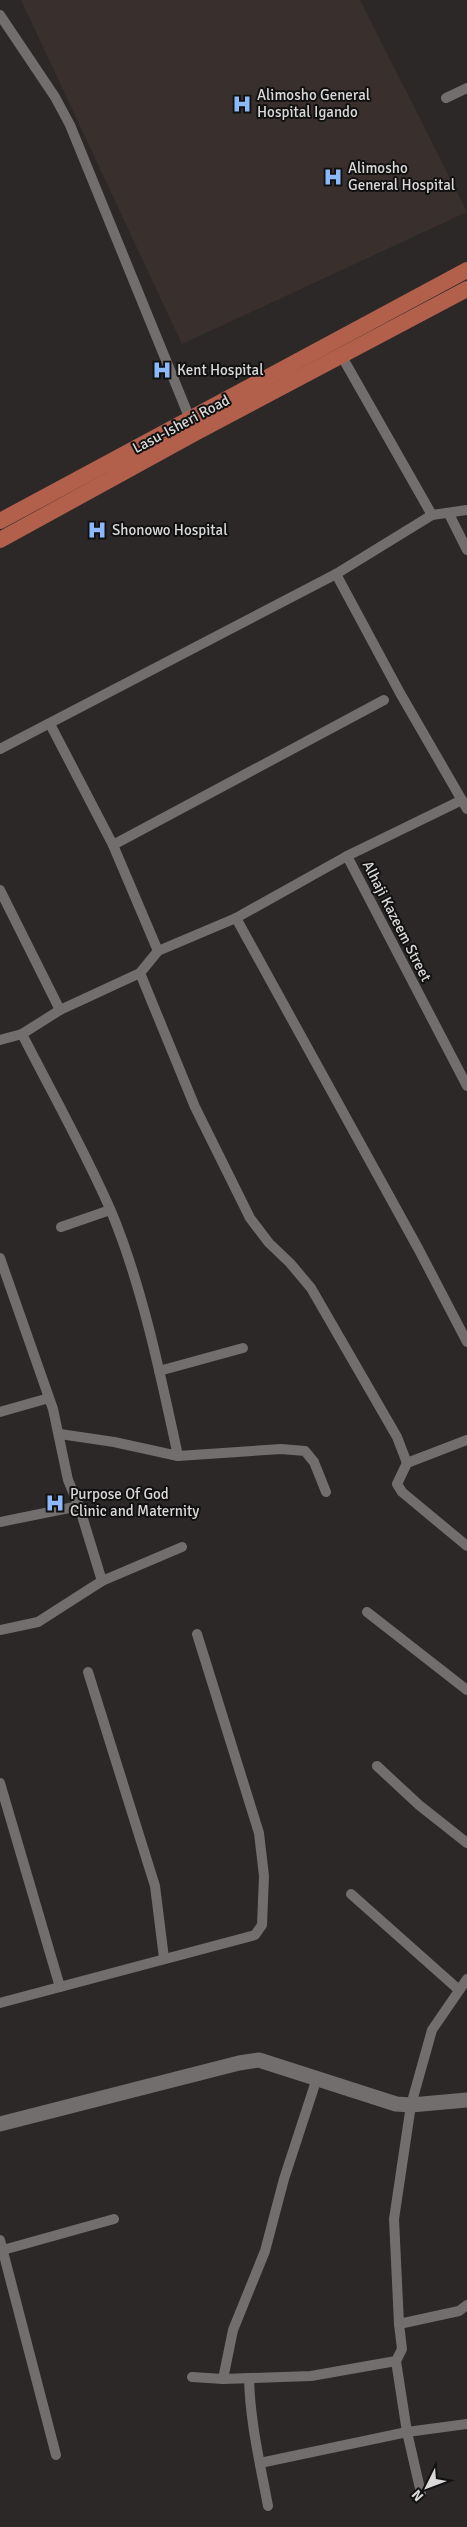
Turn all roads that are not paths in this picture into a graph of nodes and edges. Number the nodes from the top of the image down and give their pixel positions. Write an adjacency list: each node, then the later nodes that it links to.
1 (0, 15): 7 (street)
2 (467, 88): 3 (street)
3 (446, 98)
4 (467, 270): 7 (main road, Lasu-Isheri Road)
5 (467, 289): 6 (main road, Lasu-Isheri Road)
6 (342, 355): 10 (street); 12 (main road, Lasu-Isheri Road)
7 (190, 418): 11 (main road, Lasu-Isheri Road)
8 (467, 510): 9 (street)
9 (449, 514): 10 (street); 13 (street)
10 (432, 515): 14 (street)
11 (0, 521)
12 (0, 540)
13 (467, 550)
14 (336, 574): 16 (street); 18 (street)
15 (384, 700): 19 (street)
16 (50, 724): 17 (street); 19 (street)
17 (0, 749)
18 (465, 804): 20 (street, Alhaji Kazeem Street)
19 (113, 845): 23 (street)
20 (347, 856): 22 (street); 28 (street, Alhaji Kazeem Street)
21 (0, 890): 25 (street)
22 (236, 918): 23 (street); 32 (street)
23 (158, 951): 24 (street)
24 (140, 973): 25 (street); 40 (street)
25 (60, 1010): 26 (street)
26 (22, 1034): 27 (street); 29 (street)
27 (0, 1040)
28 (467, 1086)
29 (110, 1210): 30 (street); 34 (street)
30 (61, 1227)
31 (0, 1258): 35 (street)
32 (467, 1342)
33 (243, 1348): 34 (street)
34 (159, 1372): 39 (street)
35 (49, 1398): 36 (street); 37 (street)
36 (0, 1412)
37 (60, 1434): 39 (street); 42 (street)
38 (467, 1440): 40 (street)
39 (178, 1456): 41 (street)
40 (407, 1463): 44 (street)
41 (326, 1492)
42 (79, 1506): 43 (street); 46 (street)
43 (0, 1522)
44 (467, 1546)
45 (182, 1548): 46 (street)
46 (102, 1581): 48 (street)
47 (367, 1612): 51 (street)
48 (0, 1630)
49 (197, 1634): 56 (street)
50 (88, 1672): 56 (street)
51 (467, 1690)
52 (377, 1766): 54 (street)
53 (0, 1783): 58 (street)
54 (467, 1844)
55 (351, 1894): 59 (street)
56 (164, 1958): 58 (street)
57 (467, 1979): 59 (street)
58 (60, 1987): 60 (street)
59 (459, 1990): 63 (street)
60 (0, 2003)
61 (317, 2078): 63 (street); 64 (street); 72 (street)
62 (467, 2100): 63 (street)
63 (411, 2105): 68 (street)
64 (0, 2124)
65 (114, 2218): 66 (street)
66 (1, 2245): 75 (street)
67 (467, 2305): 68 (street)
68 (398, 2324): 69 (street)
69 (396, 2362): 71 (street); 74 (street)
70 (192, 2377): 72 (street)
71 (249, 2378): 72 (street); 76 (street)
72 (223, 2379)
73 (467, 2424): 74 (street)
74 (407, 2432): 76 (street); 77 (street)
75 (56, 2454)
76 (260, 2463): 78 (street)
77 (421, 2493)
78 (268, 2506)

